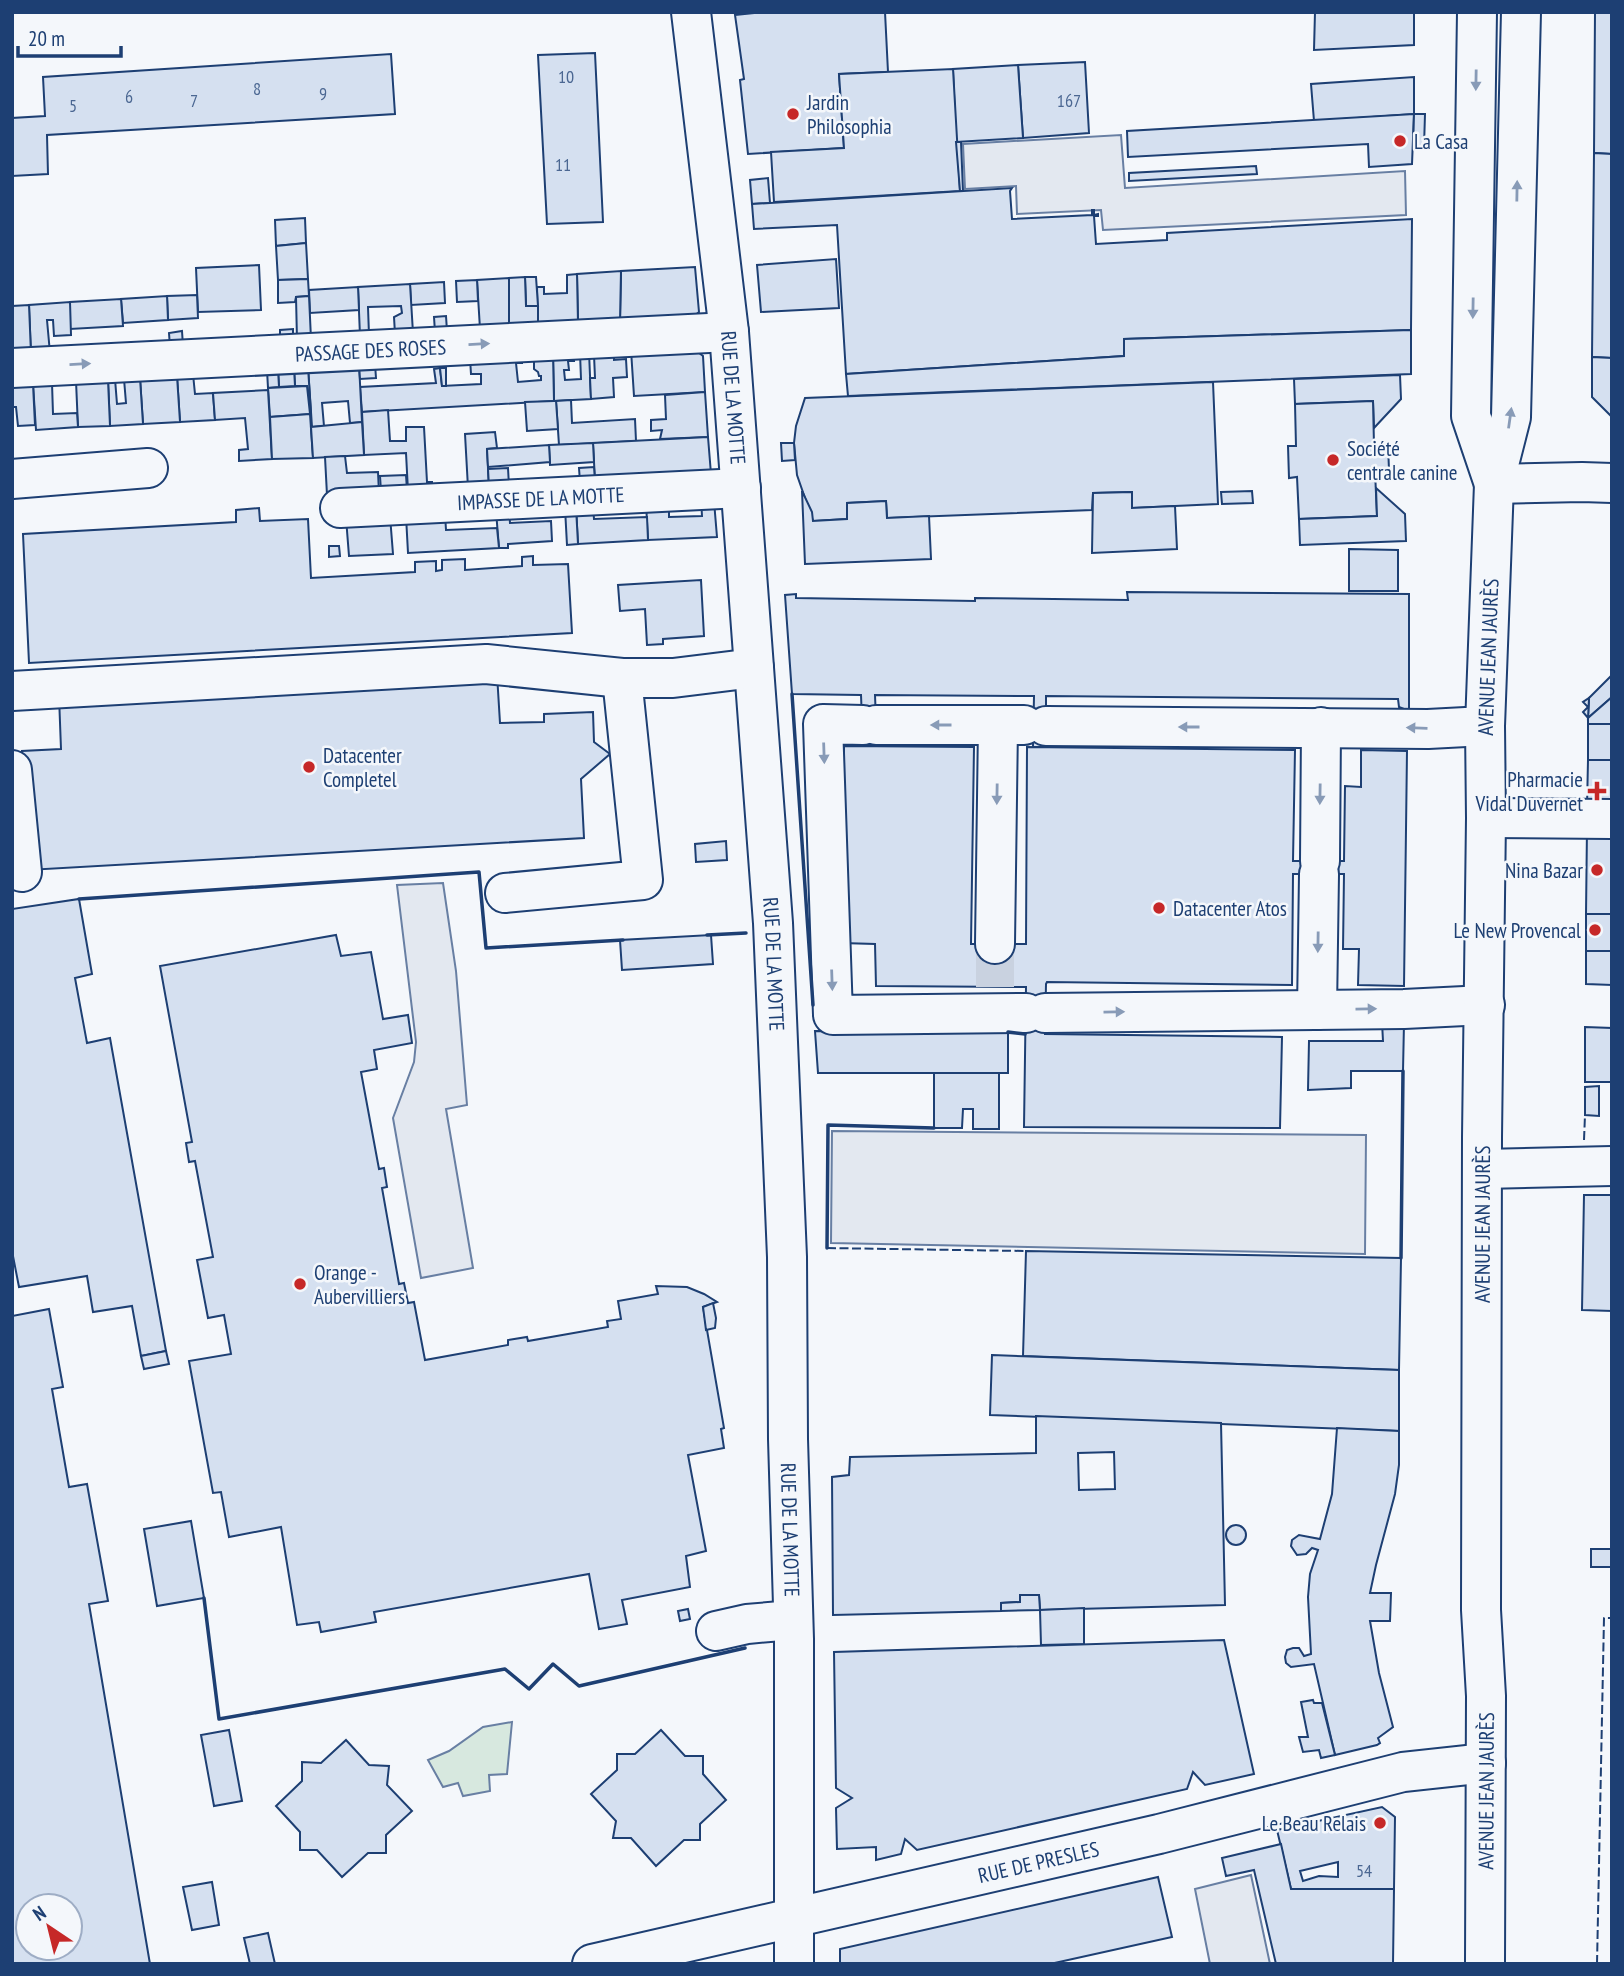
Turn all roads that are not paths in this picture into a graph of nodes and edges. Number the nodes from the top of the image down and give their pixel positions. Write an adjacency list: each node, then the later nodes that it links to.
1 (691, 12): 4 (street, RUE DE LA MOTTE)
2 (1477, 12): 8 (street, AVENUE JEAN JAURÈS, one-way to 8)
3 (1521, 12): 8 (street, AVENUE JEAN JAURÈS, one-way to 3)
4 (729, 332): 5 (street, PASSAGE DES ROSES, one-way to 4); 10 (street, RUE DE LA MOTTE)
5 (12, 368)
6 (148, 468): 7 (street)
7 (12, 479)
8 (1494, 484): 9 (street); 16 (street, AVENUE JEAN JAURÈS)
9 (1612, 484)
10 (741, 488): 11 (street, IMPASSE DE LA MOTTE); 12 (street, RUE DE LA MOTTE)
11 (340, 508)
12 (754, 668): 13 (street); 28 (street, RUE DE LA MOTTE)
13 (622, 678): 14 (street); 22 (street)
14 (12, 691)
15 (1026, 726): 17 (street, one-way to 15); 23 (street, one-way to 23); 25 (street, one-way to 25)
16 (1485, 726): 17 (street, one-way to 17); 19 (street, AVENUE JEAN JAURÈS)
17 (1321, 727): 25 (street, one-way to 25)
18 (12, 771): 21 (street)
19 (1486, 818): 20 (street); 24 (street, AVENUE JEAN JAURÈS)
20 (1612, 819)
21 (22, 872)
22 (505, 893)
23 (995, 944)
24 (1485, 1005): 25 (street, one-way to 24); 27 (street, AVENUE JEAN JAURÈS)
25 (1317, 1010)
26 (1612, 1166): 27 (street)
27 (1483, 1169): 30 (street, AVENUE JEAN JAURÈS)
28 (793, 1620): 29 (street); 31 (street, RUE DE LA MOTTE)
29 (716, 1632)
30 (1486, 1763): 31 (street, RUE DE PRESLES); 34 (street, AVENUE JEAN JAURÈS)
31 (794, 1919): 32 (street, RUE DE PRESLES); 33 (street, RUE DE LA MOTTE)
32 (592, 1964)
33 (794, 1964)
34 (1485, 1964)

